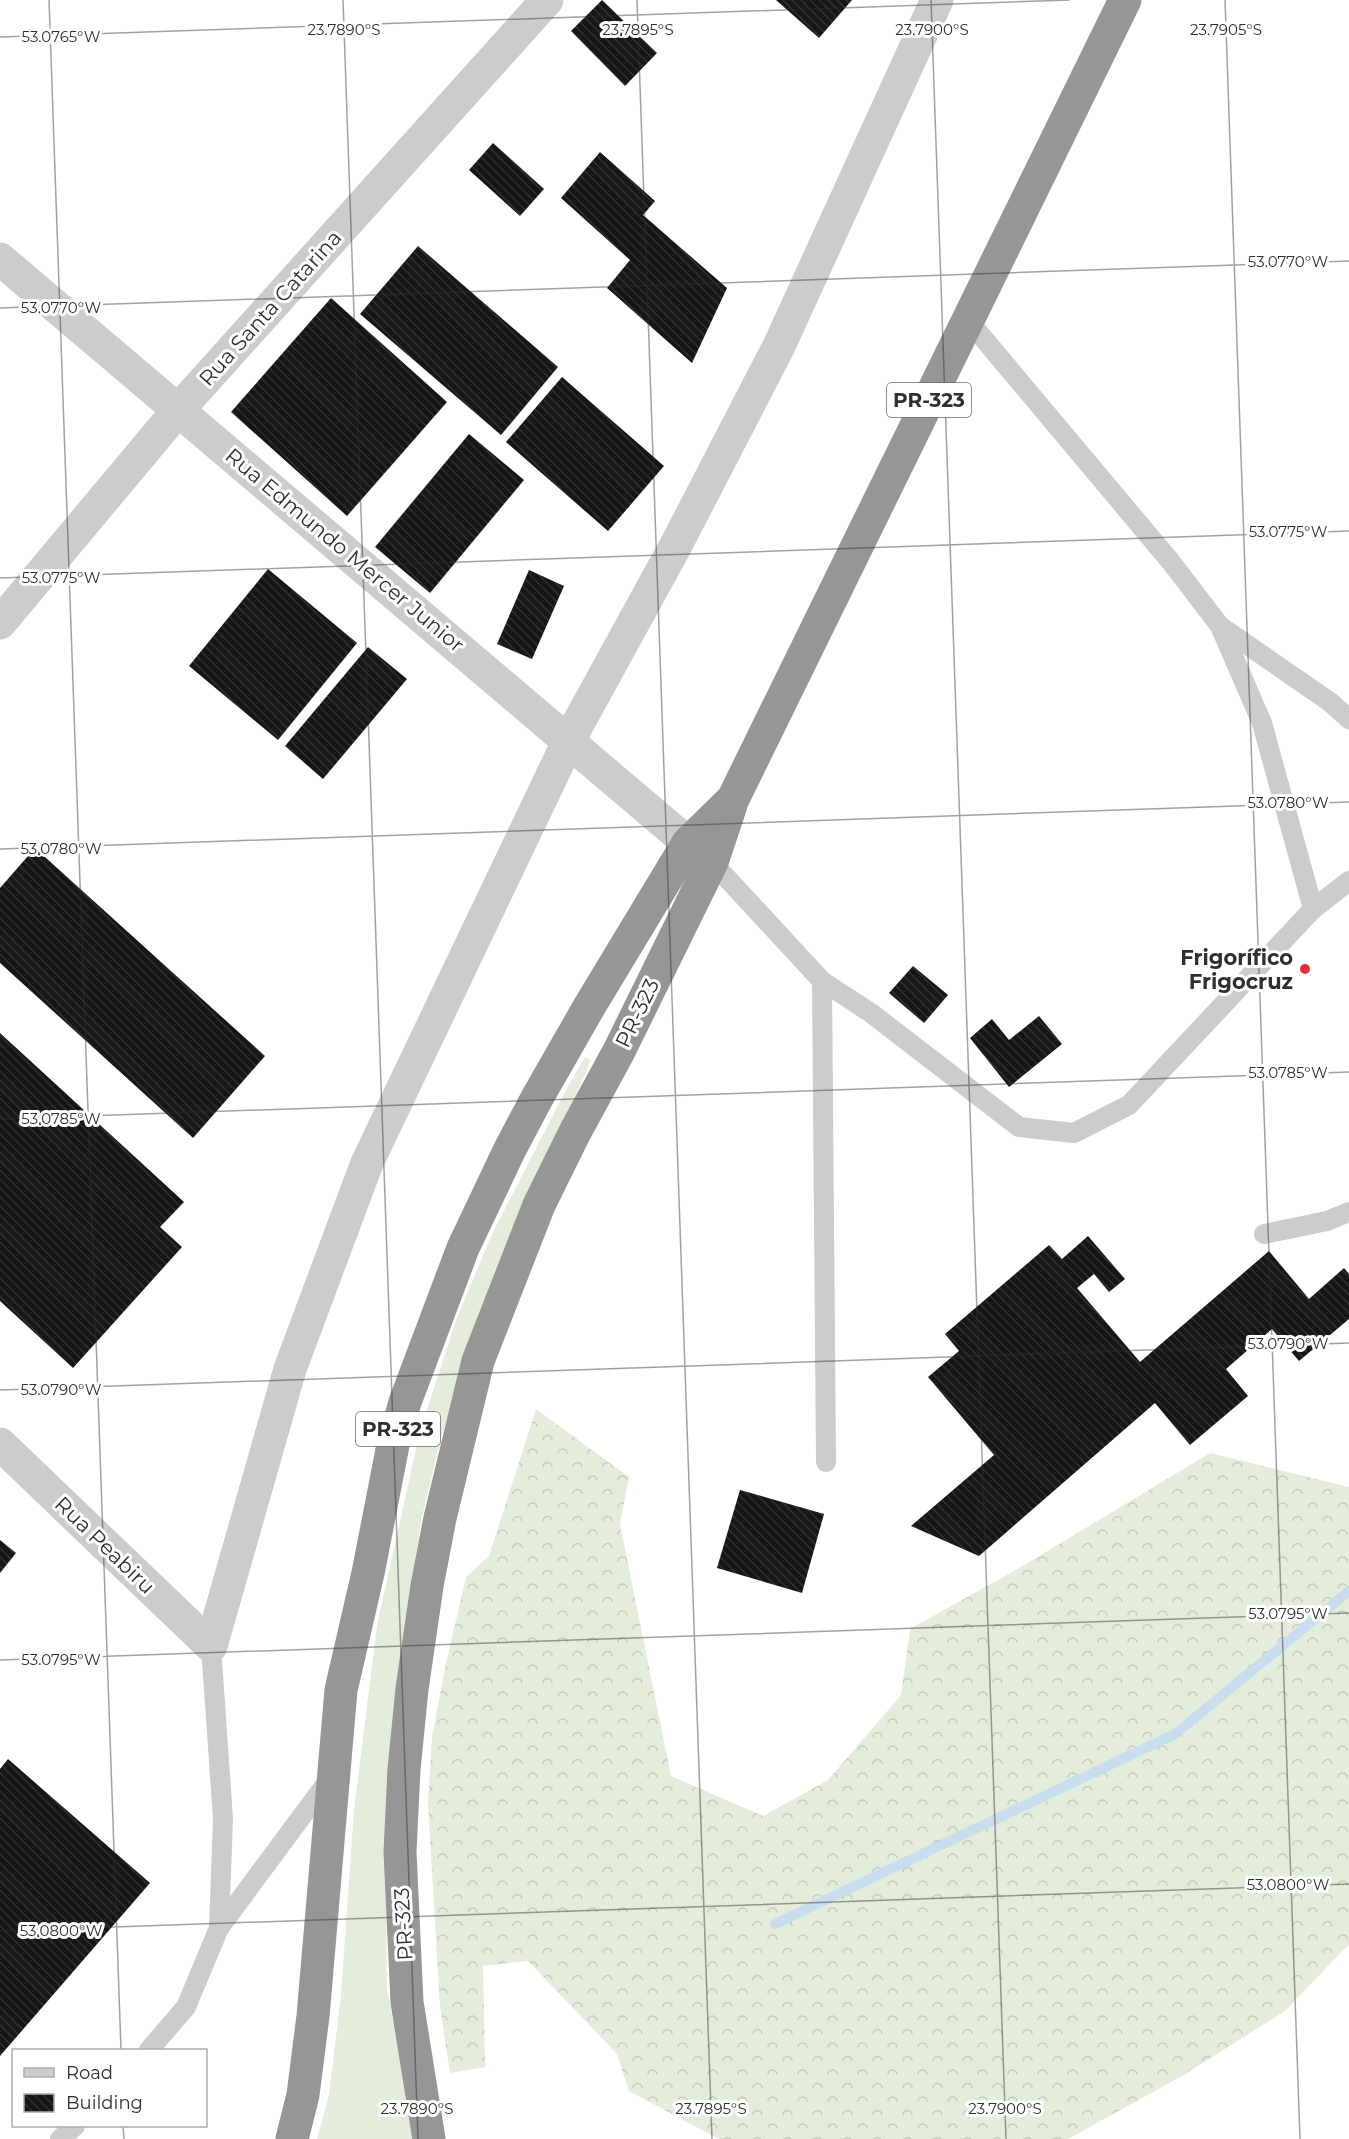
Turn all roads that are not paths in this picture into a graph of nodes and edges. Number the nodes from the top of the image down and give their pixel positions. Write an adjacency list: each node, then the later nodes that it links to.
1 (547, 0): 6 (street, Rua Santa Catarina)
2 (937, 0): 10 (street)
3 (1125, 0): 5 (highway, PR-323)
4 (0, 259): 6 (street, Rua Edmundo Mercer Junior)
5 (968, 320): 8 (lane); 11 (highway, PR-323 / PR-323)
6 (179, 409): 7 (street, Rua Santa Catarina); 10 (street, Rua Edmundo Mercer Junior)
7 (0, 623)
8 (1220, 626): 9 (lane); 13 (lane)
9 (1349, 719)
10 (569, 740): 11 (street, Rua Edmundo Mercer Junior); 19 (street)
11 (700, 853): 14 (lane); 20 (highway, PR-323); 26 (highway, PR-323)
12 (1349, 881): 13 (lane)
13 (1313, 909): 14 (lane)
14 (822, 981): 18 (lane)
15 (1349, 1212): 16 (lane)
16 (1264, 1234)
17 (2, 1449): 19 (street, Rua Peabiru)
18 (826, 1462)
19 (211, 1646): 21 (lane)
20 (333, 1774): 21 (lane); 25 (highway, PR-323)
21 (219, 1928): 22 (lane)
22 (150, 2049)
23 (74, 2127): 24 (lane)
24 (60, 2139)
25 (292, 2139)
26 (429, 2139)

